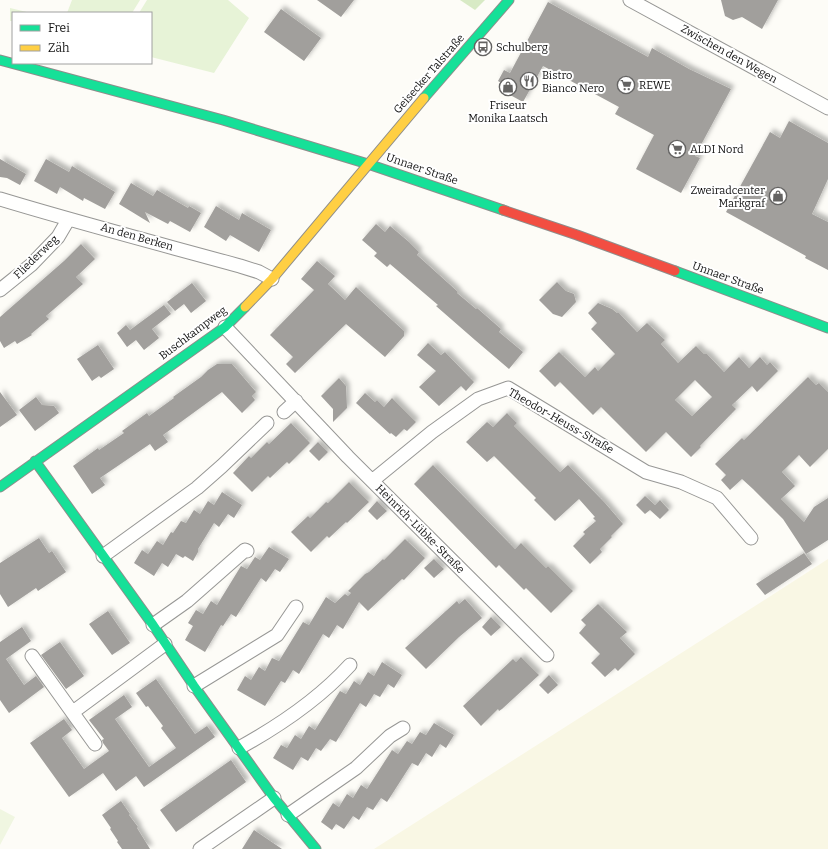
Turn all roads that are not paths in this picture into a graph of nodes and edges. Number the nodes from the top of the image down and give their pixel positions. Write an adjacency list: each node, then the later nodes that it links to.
1 (508, 0): 7 (street, Geisecker Talstraße)
2 (630, 0): 6 (street, Zwischen den Wegen)
3 (0, 60): 4 (street, Unnaer Straße)
4 (12, 63)
5 (15, 64): 7 (street, Unnaer Straße)
6 (828, 108)
7 (368, 164): 10 (street, Buschkampweg); 13 (street, Unnaer Straße)
8 (0, 199): 9 (street, An den Berken)
9 (68, 220): 10 (street, An den Berken); 11 (street, Fliederweg)
10 (272, 279): 12 (street, Buschkampweg)
11 (0, 290)
12 (225, 327): 14 (street, Heinrich-Lübke-Straße); 17 (street, Buschkampweg)
13 (828, 328)
14 (296, 401): 15 (street); 18 (street, Heinrich-Lübke-Straße)
15 (284, 412)
16 (268, 423): 22 (street)
17 (36, 461): 19 (street, Buschkampweg); 22 (street)
18 (372, 481): 20 (street, Theodor-Heuss-Straße); 26 (street, Heinrich-Lübke-Straße)
19 (0, 486)
20 (751, 538)
21 (248, 551): 24 (street)
22 (103, 556): 24 (street)
23 (296, 607): 29 (street)
24 (153, 625): 25 (street)
25 (165, 644): 29 (street); 30 (street)
26 (547, 655)
27 (32, 656): 30 (street)
28 (350, 665): 33 (street)
29 (194, 686): 33 (street)
30 (73, 712): 32 (street)
31 (403, 728): 35 (street)
32 (95, 744)
33 (239, 748): 34 (street)
34 (274, 798): 35 (street); 36 (street)
35 (288, 815): 37 (street)
36 (200, 849)
37 (316, 849)

